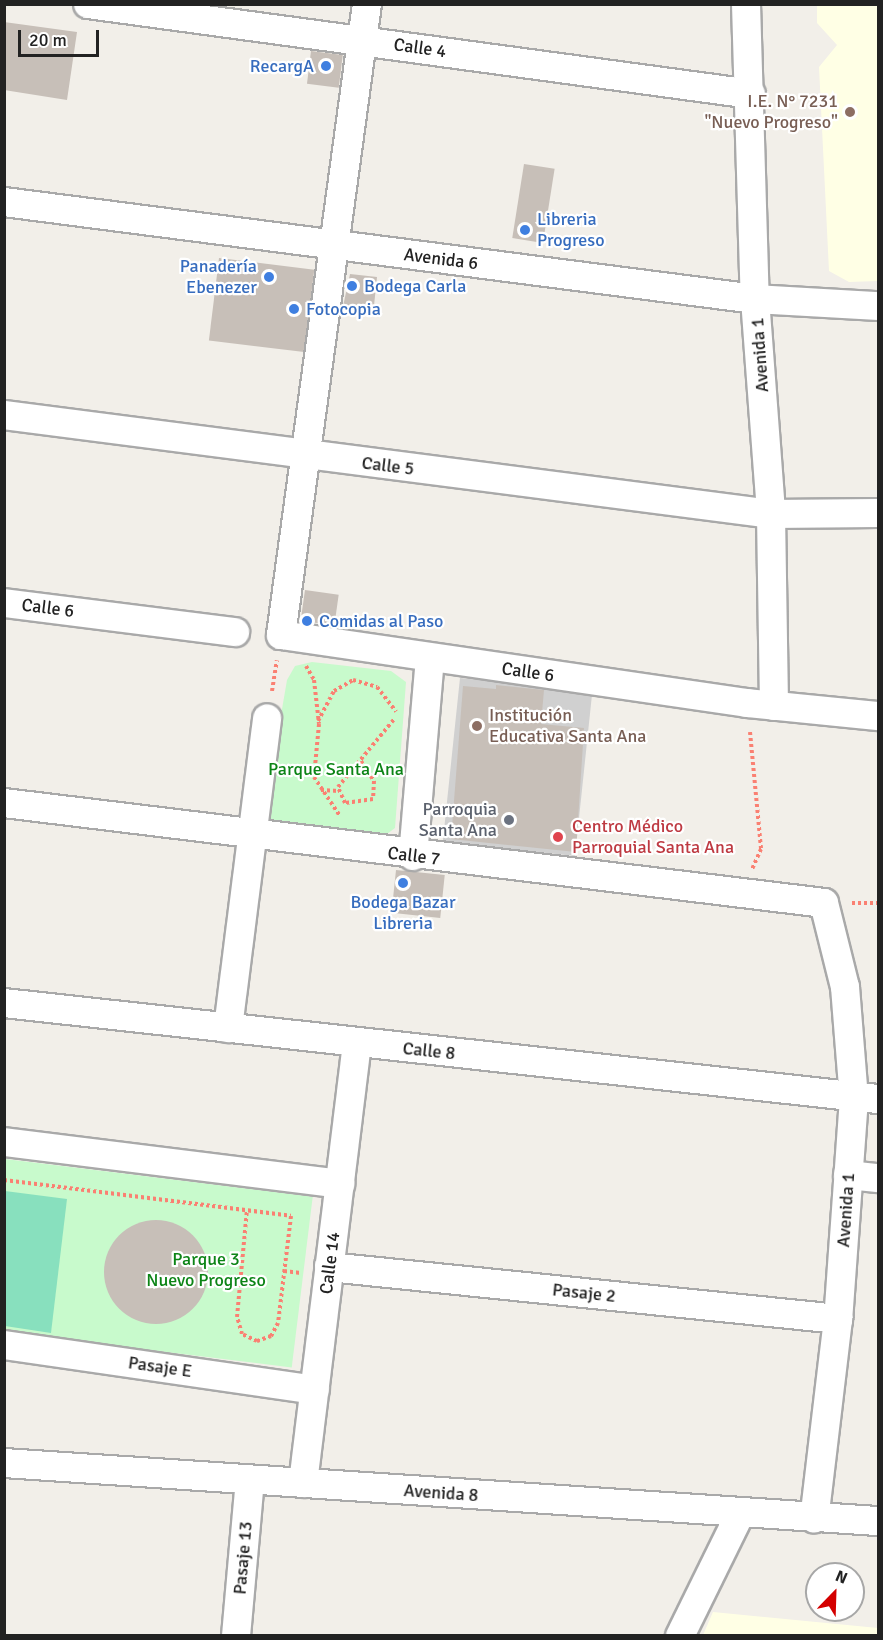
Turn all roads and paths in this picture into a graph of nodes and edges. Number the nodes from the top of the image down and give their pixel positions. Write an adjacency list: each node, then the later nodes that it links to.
1 (88, 4): 4 (street, Calle 4)
2 (367, 4): 4 (street)
3 (746, 4): 5 (street, Avenida 1)
4 (362, 40): 5 (street, Calle 4); 7 (street)
5 (751, 94): 8 (street, Avenida 1)
6 (4, 202): 7 (street, Avenida 6)
7 (330, 246): 8 (street, Avenida 6); 11 (street)
8 (756, 299): 9 (street, Avenida 6); 13 (street, Avenida 1)
9 (879, 306)
10 (4, 415): 11 (street, Calle 5)
11 (304, 456): 13 (street, Calle 5); 16 (street)
12 (879, 513): 13 (street, Calle 5)
13 (771, 514): 21 (street, Avenida 1)
14 (4, 603): 15 (street, Calle 6)
15 (235, 632)
16 (281, 635): 17 (street, Calle 6); 18 (path); 24 (path)
17 (430, 658): 21 (street, Calle 6); 33 (street)
18 (304, 664): 19 (path); 20 (path); 25 (path)
19 (312, 664)
20 (299, 666)
21 (761, 705): 23 (street, Calle 6); 34 (path)
22 (403, 710): 26 (path)
23 (879, 716)
24 (267, 718): 31 (street)
25 (318, 721): 27 (path); 28 (path)
26 (402, 722)
27 (362, 761): 29 (path); 29 (path)
28 (321, 790): 29 (path); 32 (path)
29 (339, 791)
30 (4, 803): 31 (street, Calle 7)
31 (253, 835): 32 (street, Calle 7); 37 (street)
32 (366, 850): 33 (street, Calle 7)
33 (413, 856): 34 (street, Calle 7)
34 (740, 897): 35 (street, Calle 7)
35 (824, 903): 39 (street, Avenida 1)
36 (4, 1003): 37 (street, Calle 8)
37 (228, 1028): 38 (street, Calle 8)
38 (357, 1043): 39 (street, Calle 8); 44 (street, Calle 14)
39 (866, 1099): 41 (street, Avenida 1)
40 (4, 1142): 44 (street)
41 (848, 1175): 42 (street); 49 (street, Avenida 1)
42 (879, 1178)
43 (4, 1180): 45 (path)
44 (340, 1184): 46 (street, Calle 14)
45 (247, 1210): 47 (path); 47 (path)
46 (313, 1268): 47 (path); 48 (path); 49 (street, Pasaje 2); 51 (street, Calle 14)
47 (284, 1271)
48 (303, 1285)
49 (838, 1319): 56 (street, Avenida 1)
50 (4, 1345): 51 (street, Pasaje E)
51 (315, 1390): 54 (street, Calle 14)
52 (4, 1463): 53 (street, Avenida 8)
53 (250, 1480): 54 (street, Avenida 8); 58 (street, Pasaje 13)
54 (303, 1483): 55 (street, Avenida 8)
55 (740, 1514): 56 (street, Avenida 8); 59 (street)
56 (813, 1519): 57 (street, Avenida 8)
57 (879, 1521)
58 (236, 1635)
59 (680, 1635)

